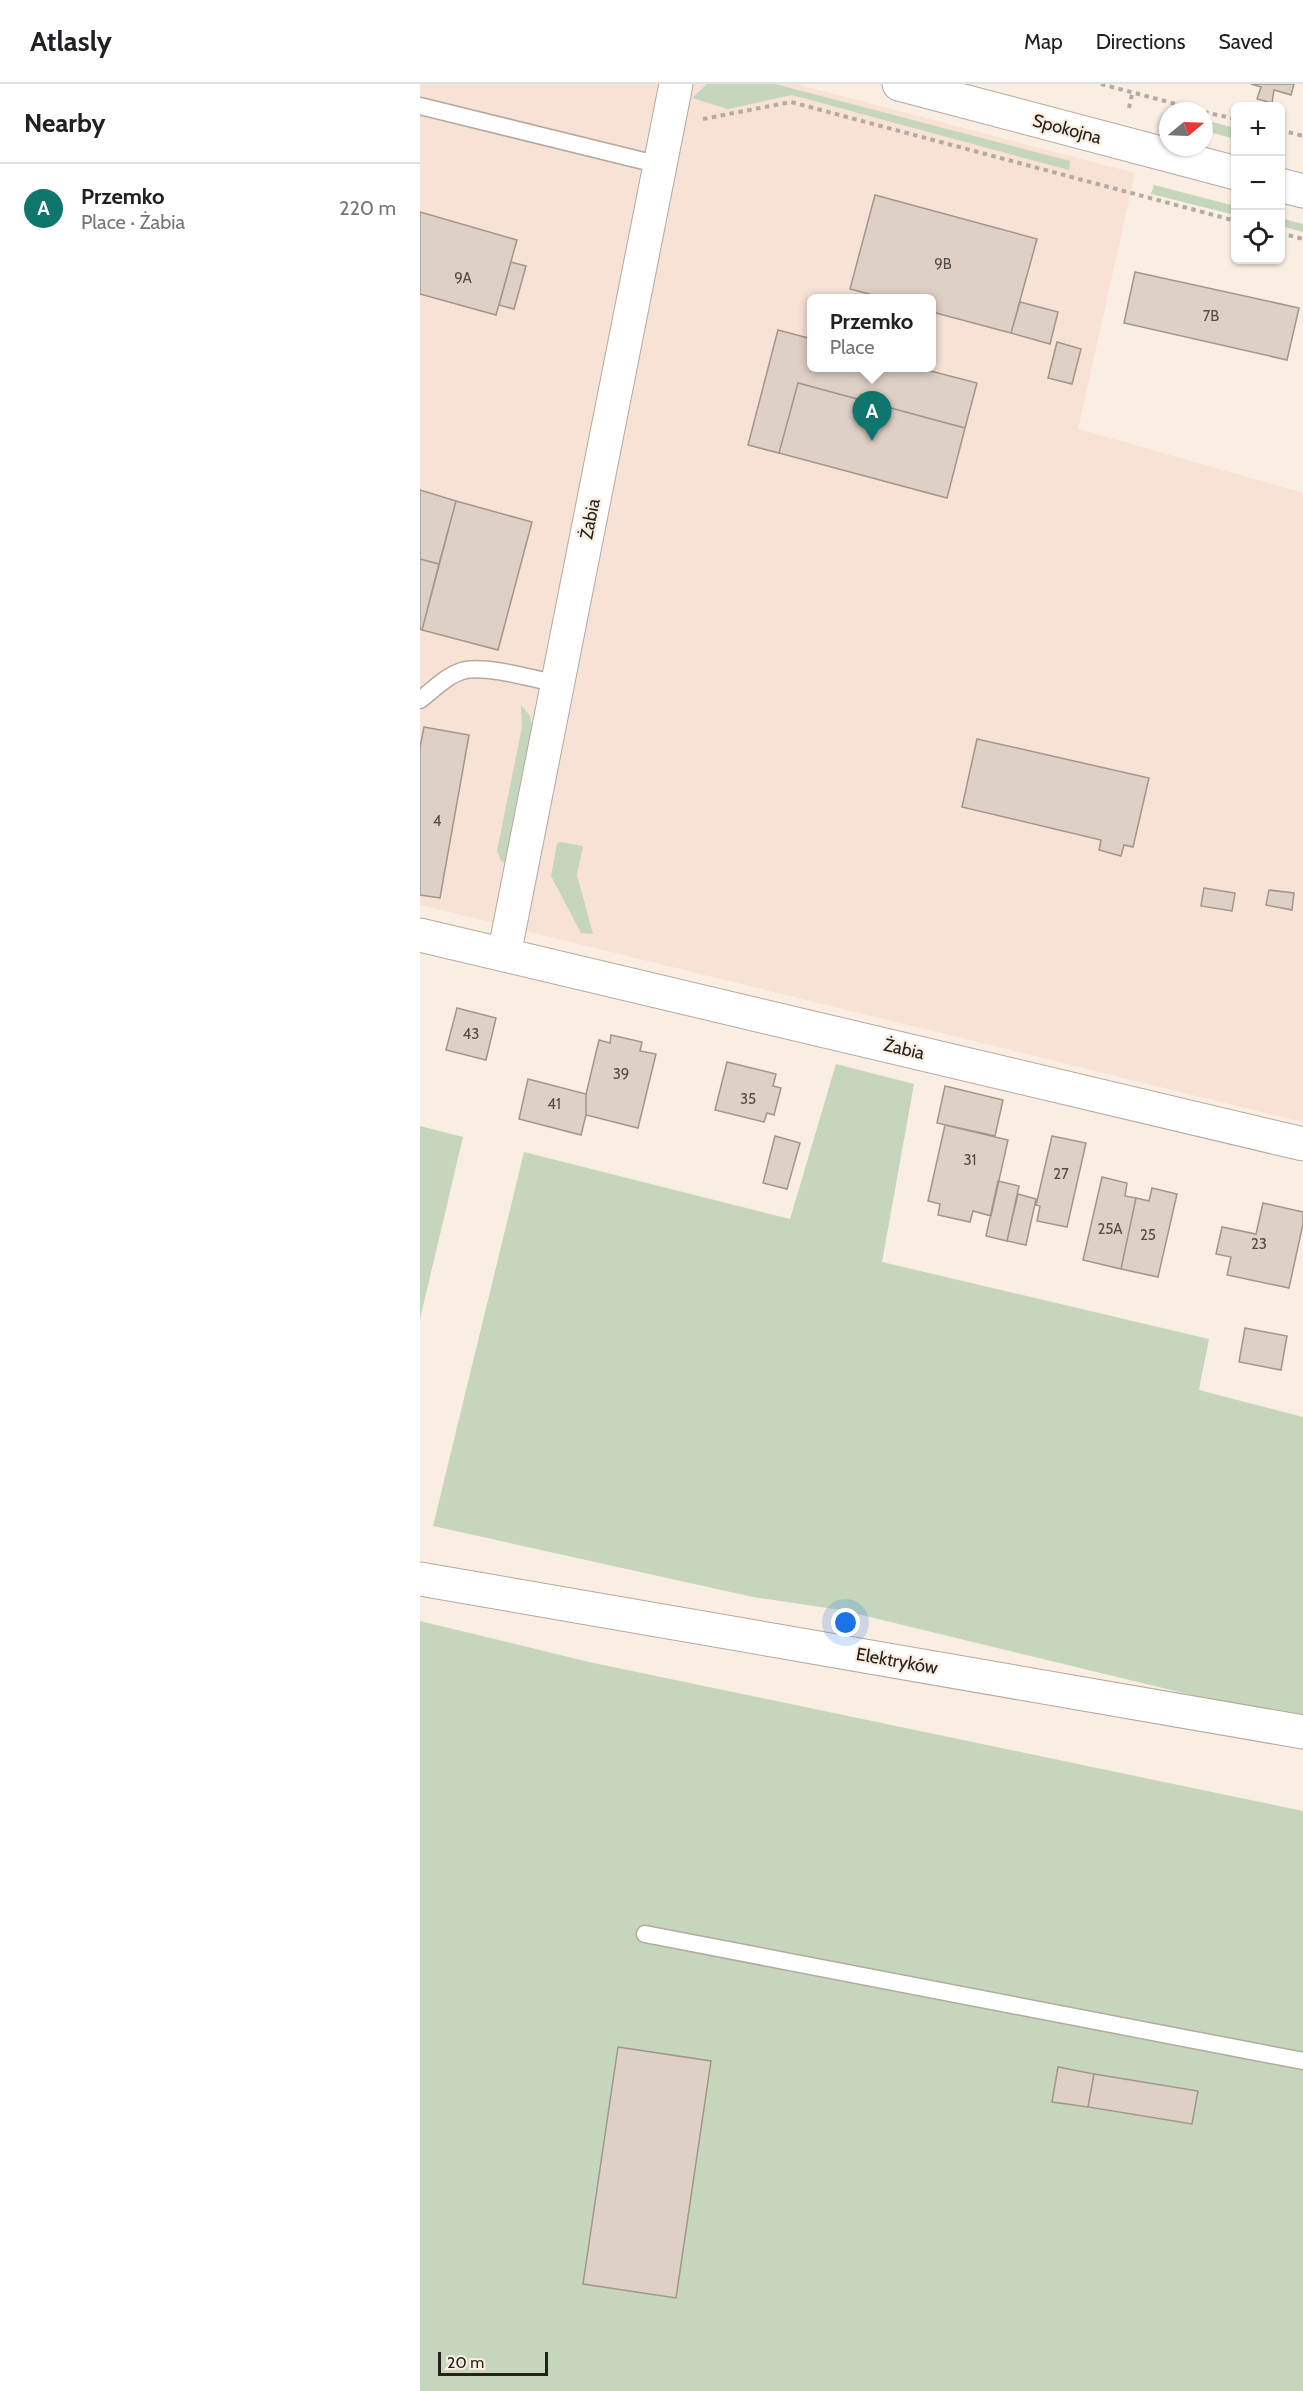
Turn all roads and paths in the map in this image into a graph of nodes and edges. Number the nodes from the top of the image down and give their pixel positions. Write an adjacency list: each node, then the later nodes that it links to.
1 (899, 84): 11 (street, Spokojna)
2 (1101, 84): 4 (path)
3 (674, 99): 10 (street, Żabia); 14 (path)
4 (1169, 102)
5 (420, 106): 10 (lane)
6 (1213, 113): 7 (path)
7 (1231, 118)
8 (1285, 131): 9 (path)
9 (1303, 136)
10 (660, 165): 17 (street, Żabia)
11 (1231, 172)
12 (1285, 186): 13 (street)
13 (1303, 191)
14 (1231, 219)
15 (1285, 234): 16 (path)
16 (1303, 239)
17 (558, 684): 18 (lane); 20 (street, Żabia)
18 (420, 700)
19 (420, 935): 20 (street, Żabia)
20 (504, 955): 21 (street, Żabia)
21 (1303, 1144)
22 (420, 1579): 23 (street, Elektryków)
23 (1303, 1731)
24 (645, 1934): 25 (lane)
25 (1303, 2061)

